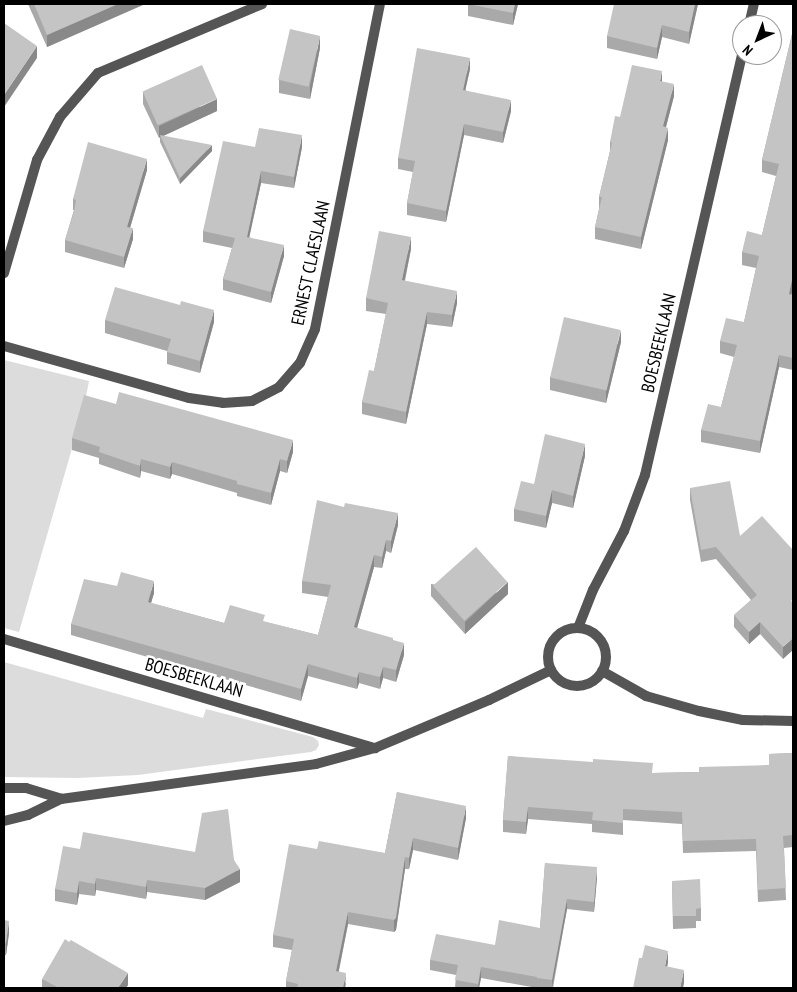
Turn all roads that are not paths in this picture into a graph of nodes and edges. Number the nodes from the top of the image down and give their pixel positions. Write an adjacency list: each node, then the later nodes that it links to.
1 (262, 4): 4 (street)
2 (380, 4): 5 (street, ERNEST CLAESLAAN)
3 (739, 65): 6 (street, BOESBEEKLAAN)
4 (4, 273)
5 (4, 346)
6 (578, 628): 8 (street); 9 (street)
7 (4, 638): 11 (street, BOESBEEKLAAN)
8 (551, 670): 9 (street); 11 (street)
9 (602, 671): 10 (street)
10 (793, 721)
11 (375, 748): 13 (street)
12 (4, 788): 13 (street)
13 (62, 799): 14 (street)
14 (4, 821)

